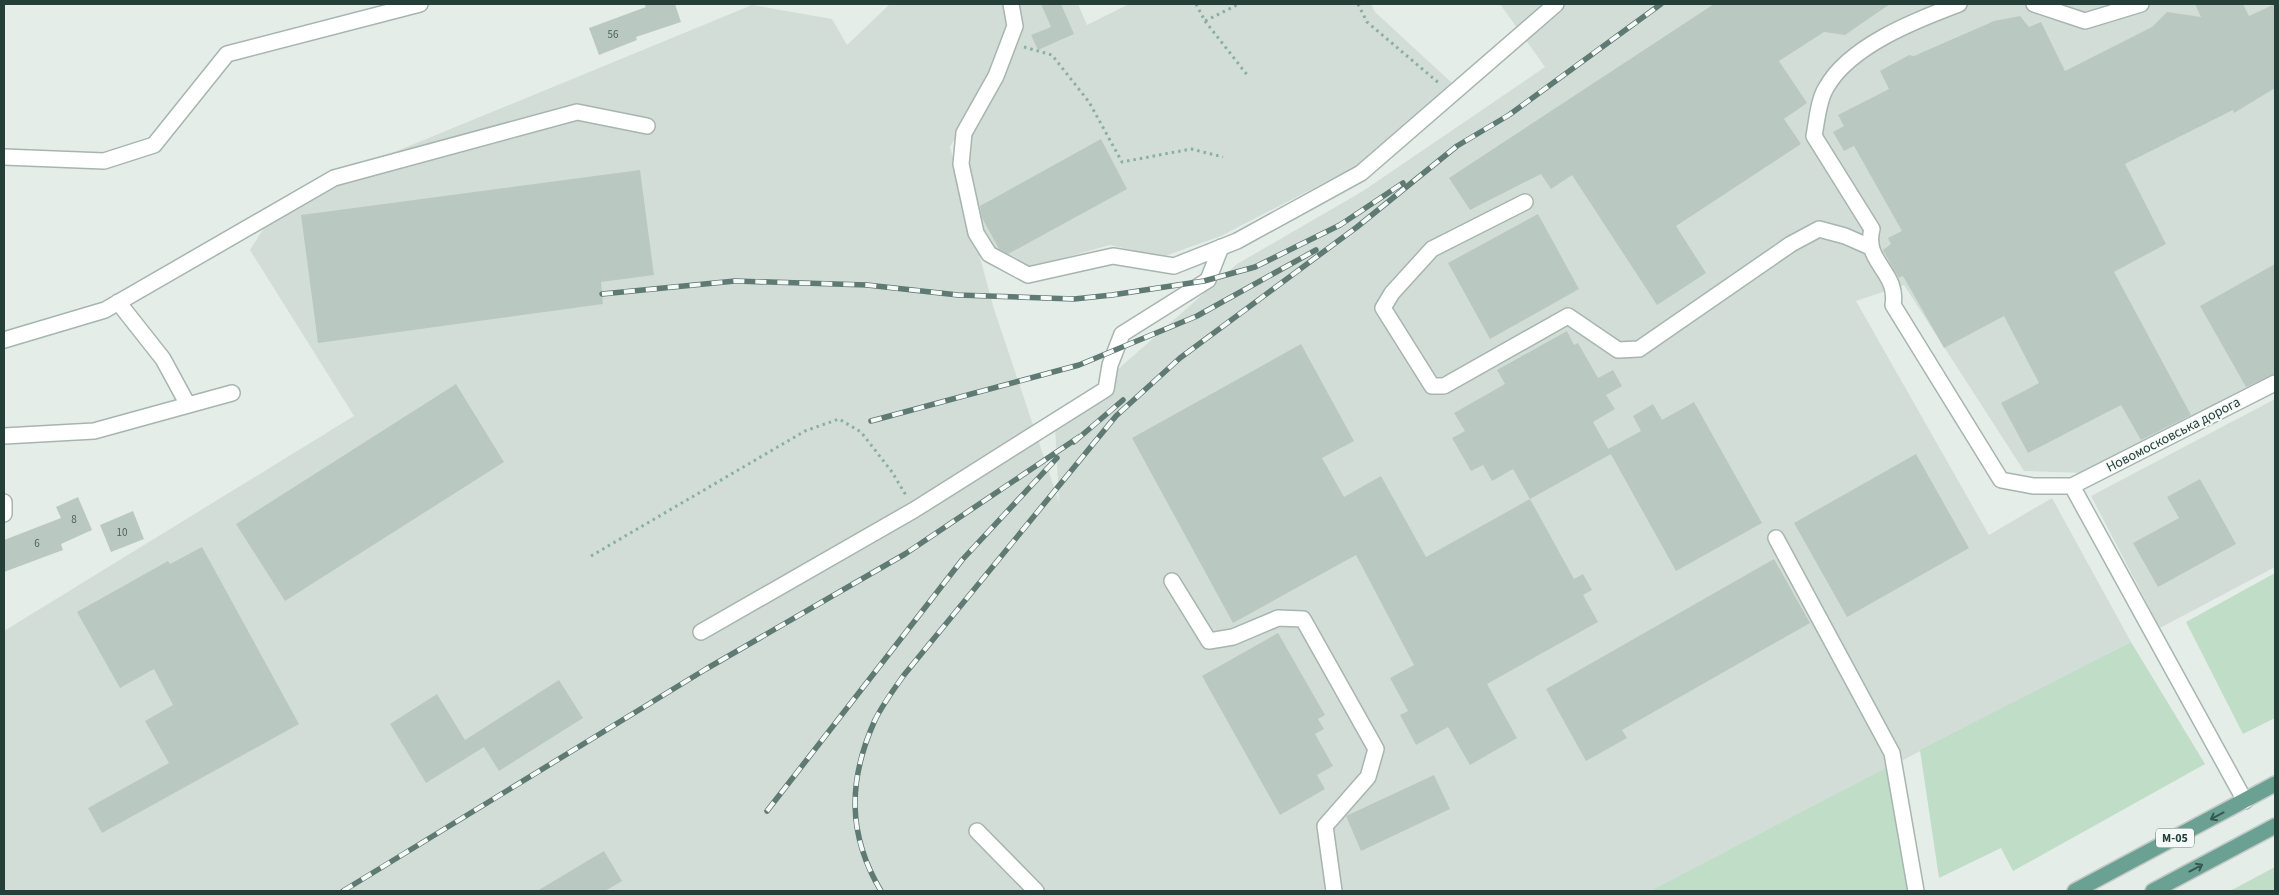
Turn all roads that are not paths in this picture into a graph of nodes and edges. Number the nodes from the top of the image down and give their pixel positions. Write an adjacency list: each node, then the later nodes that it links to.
1 (420, 4): 8 (street)
2 (1011, 4): 11 (street)
3 (1556, 4): 11 (street)
4 (1959, 4): 10 (street)
5 (2034, 4): 6 (street)
6 (2140, 4)
7 (647, 126): 12 (street)
8 (4, 157)
9 (1525, 202): 10 (street)
10 (1870, 247): 18 (street)
11 (1221, 248): 23 (street)
12 (118, 302): 13 (street); 16 (street)
13 (4, 340)
14 (2275, 383): 18 (street, Новомосковська дорога)
15 (232, 393): 16 (street)
16 (188, 405): 17 (street)
17 (4, 436)
18 (2072, 486): 25 (street)
19 (4, 502): 20 (street)
20 (4, 514)
21 (1776, 538): 30 (street)
22 (1172, 582): 29 (street)
23 (701, 632)
24 (2275, 784): 25 (main road, М-05)
25 (2245, 801): 31 (main road, М-05, one-way to 31)
26 (2275, 826): 32 (main road, М-05, one-way to 26)
27 (977, 830): 28 (street)
28 (1036, 891)
29 (1334, 891)
30 (1916, 891)
31 (2075, 891)
32 (2153, 891)

